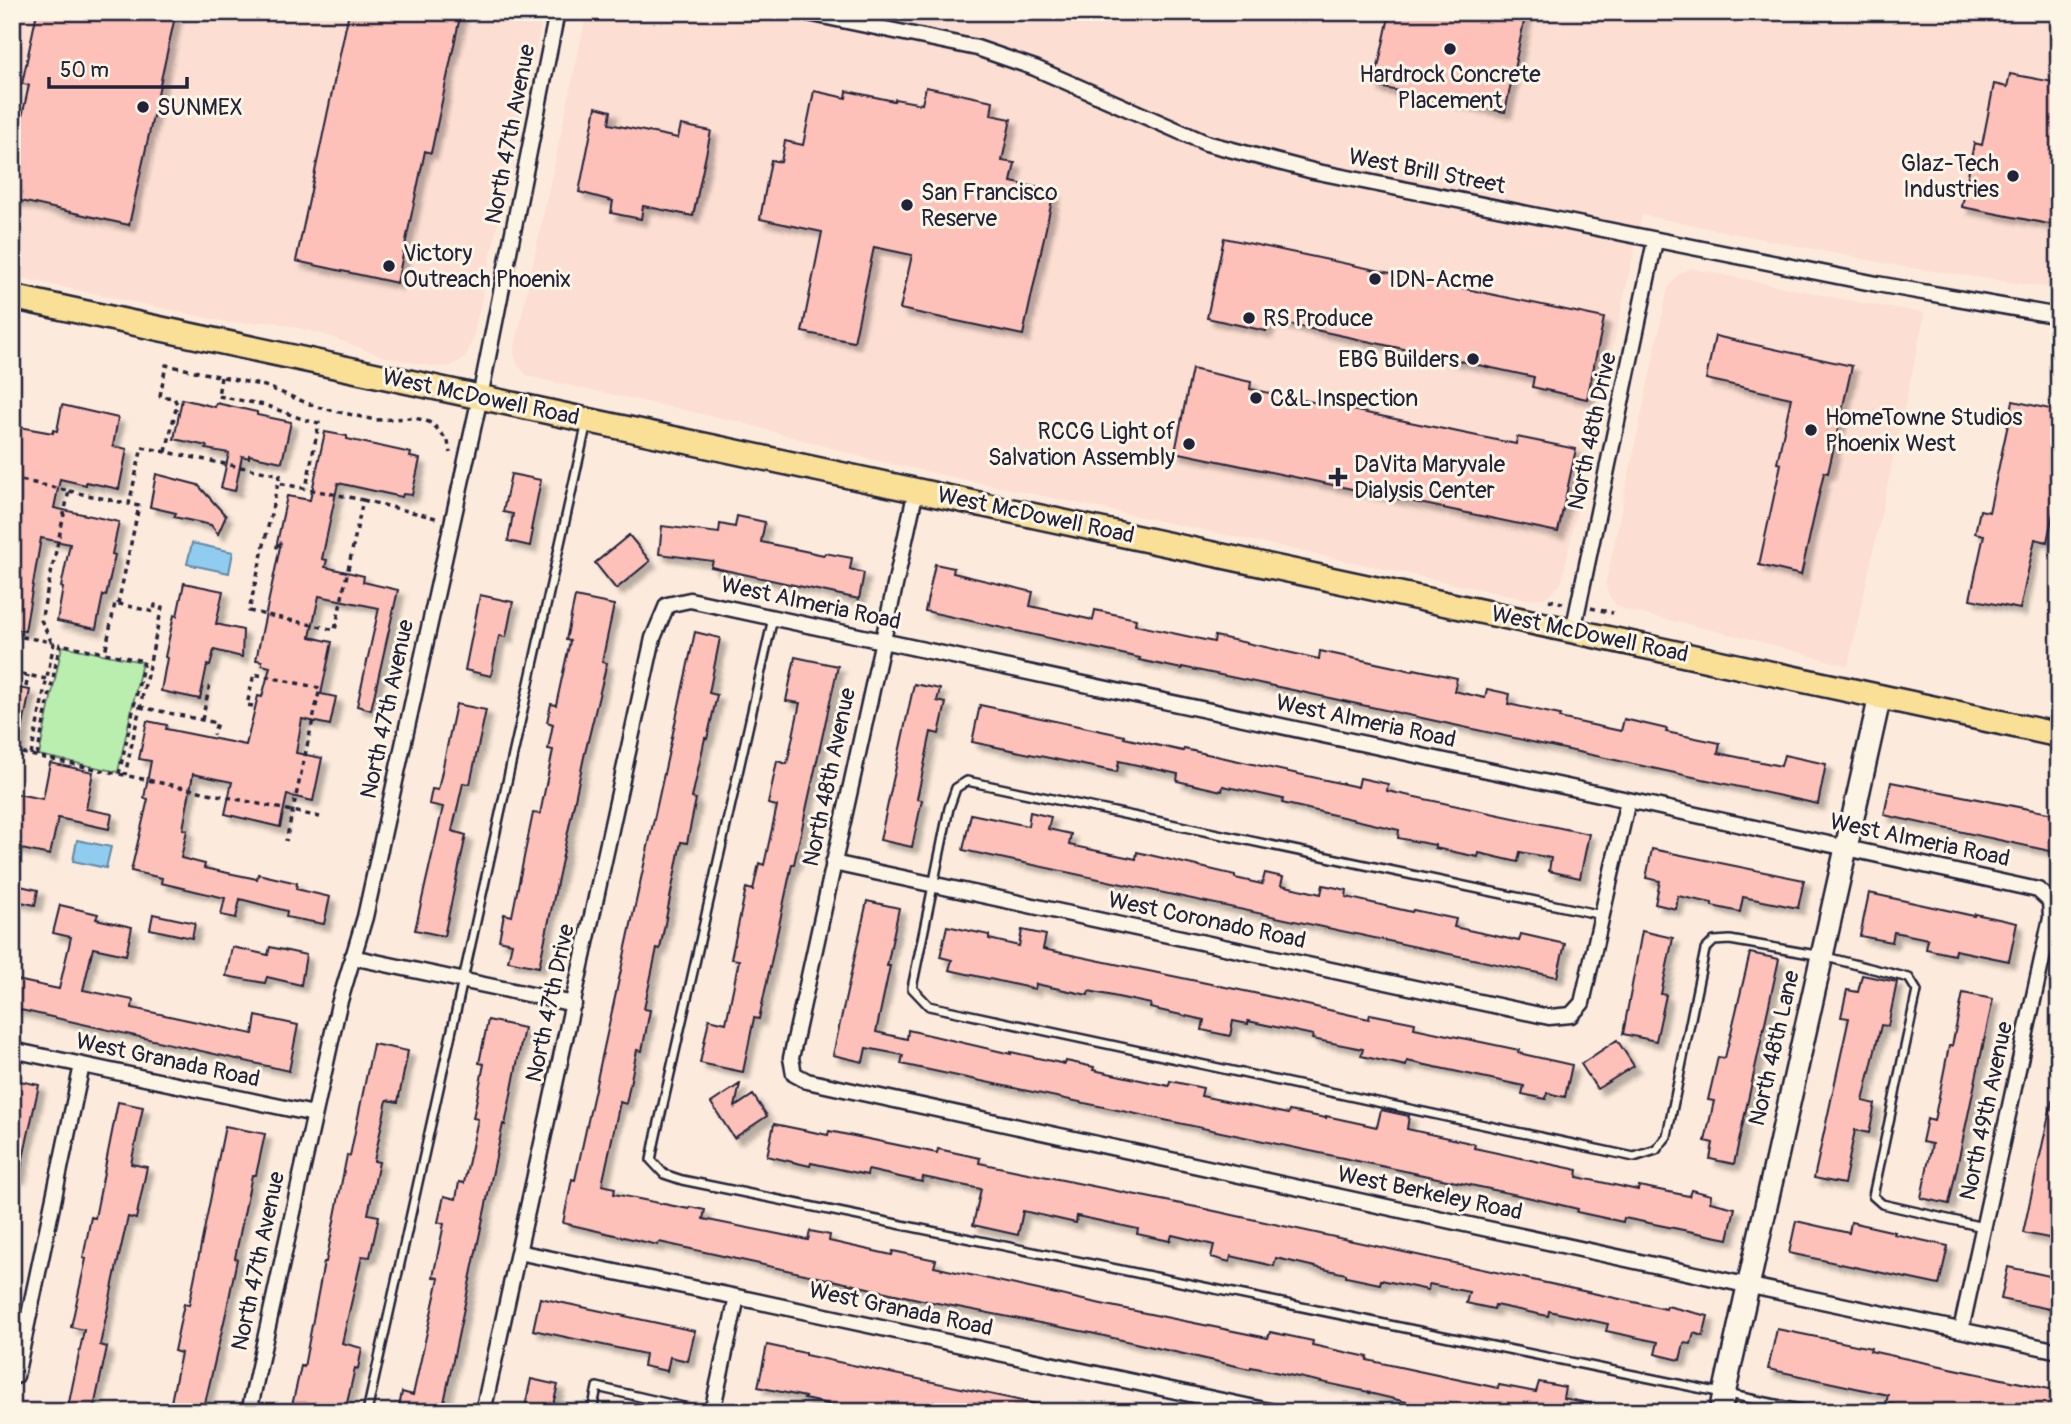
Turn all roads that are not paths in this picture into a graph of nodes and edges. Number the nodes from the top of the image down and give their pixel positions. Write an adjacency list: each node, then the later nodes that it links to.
1 (557, 12): 6 (street, North 47th Avenue)
2 (803, 12): 3 (street, West Brill Street)
3 (1655, 241): 5 (street, West Brill Street); 11 (street, North 48th Drive)
4 (12, 297): 6 (main road, West McDowell Road)
5 (2059, 316)
6 (480, 397): 7 (main road, West McDowell Road); 22 (street, North 47th Avenue)
7 (587, 420): 8 (main road, West McDowell Road); 23 (lane)
8 (916, 490): 11 (main road, West McDowell Road); 12 (street, North 48th Avenue)
9 (667, 605): 10 (street, West Almeria Road); 24 (street, North 47th Drive)
10 (773, 618): 12 (street, West Almeria Road); 36 (lane)
11 (1573, 631): 13 (main road, West McDowell Road)
12 (882, 642): 15 (street, West Almeria Road); 17 (street, North 48th Avenue)
13 (1880, 696): 14 (main road, West McDowell Road); 16 (street, North 48th Lane)
14 (2059, 735)
15 (1628, 800): 16 (street, West Almeria Road); 20 (street)
16 (1846, 847): 19 (street, West Almeria Road); 21 (street, North 48th Lane)
17 (834, 863): 18 (street, West Coronado Road); 27 (street, North 48th Avenue)
18 (934, 884): 20 (street, West Coronado Road); 20 (lane); 21 (lane)
19 (2054, 902): 29 (street, North 49th Avenue)
20 (1602, 915)
21 (1822, 956): 29 (lane); 31 (street, North 48th Lane)
22 (352, 957): 23 (street); 28 (street, North 47th Avenue)
23 (462, 980): 24 (street); 38 (lane)
24 (574, 1004): 30 (street, North 47th Drive)
25 (12, 1050): 26 (street, West Granada Road)
26 (82, 1065): 28 (street, West Granada Road); 35 (street)
27 (794, 1074): 31 (street, West Berkeley Road)
28 (314, 1114): 37 (street, North 47th Avenue)
29 (1984, 1227): 33 (street, North 49th Avenue)
30 (518, 1252): 32 (street, West Granada Road); 39 (street, North 47th Drive)
31 (1748, 1285): 33 (street, West Berkeley Road); 36 (street, North 48th Lane)
32 (737, 1297): 42 (street); 43 (street, West Granada Road)
33 (1961, 1330): 34 (street, West Berkeley Road)
34 (2059, 1350)
35 (16, 1376)
36 (1722, 1402): 44 (lane)
37 (249, 1412)
38 (367, 1412)
39 (484, 1412)
40 (592, 1412): 41 (lane)
41 (705, 1412)
42 (712, 1412)
43 (1274, 1412)
44 (1815, 1412)

